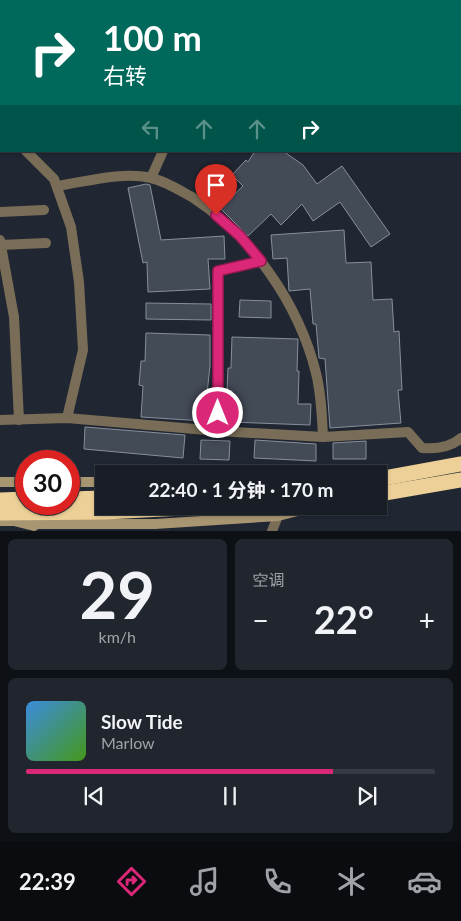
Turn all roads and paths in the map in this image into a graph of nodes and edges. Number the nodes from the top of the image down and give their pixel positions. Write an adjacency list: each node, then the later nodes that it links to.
1 (27, 152): 4 (street)
2 (163, 152): 3 (street)
3 (151, 178): 4 (street); 9 (street)
4 (57, 186): 10 (street)
5 (44, 210): 6 (street)
6 (0, 212)
7 (0, 243): 8 (street); 12 (street)
8 (46, 243)
9 (261, 261): 13 (street); 14 (street)
10 (67, 418): 12 (street); 13 (street)
11 (0, 420): 12 (street)
12 (19, 420)
13 (218, 431): 14 (street)
14 (323, 436): 15 (street)
15 (461, 438)
16 (461, 464): 17 (highway)
17 (387, 477)
18 (461, 480): 23 (highway)
19 (0, 482): 20 (street)
20 (15, 482)
21 (80, 482): 22 (street)
22 (95, 482)
23 (387, 493)
24 (15, 499): 25 (highway)
25 (0, 500)
26 (80, 500): 27 (highway)
27 (95, 503)
28 (95, 506): 29 (highway)
29 (0, 513)
30 (282, 515): 31 (street)
31 (278, 516): 33 (street); 35 (street)
32 (0, 521): 33 (street)
33 (29, 524): 34 (street)
34 (51, 531)
35 (272, 531)

